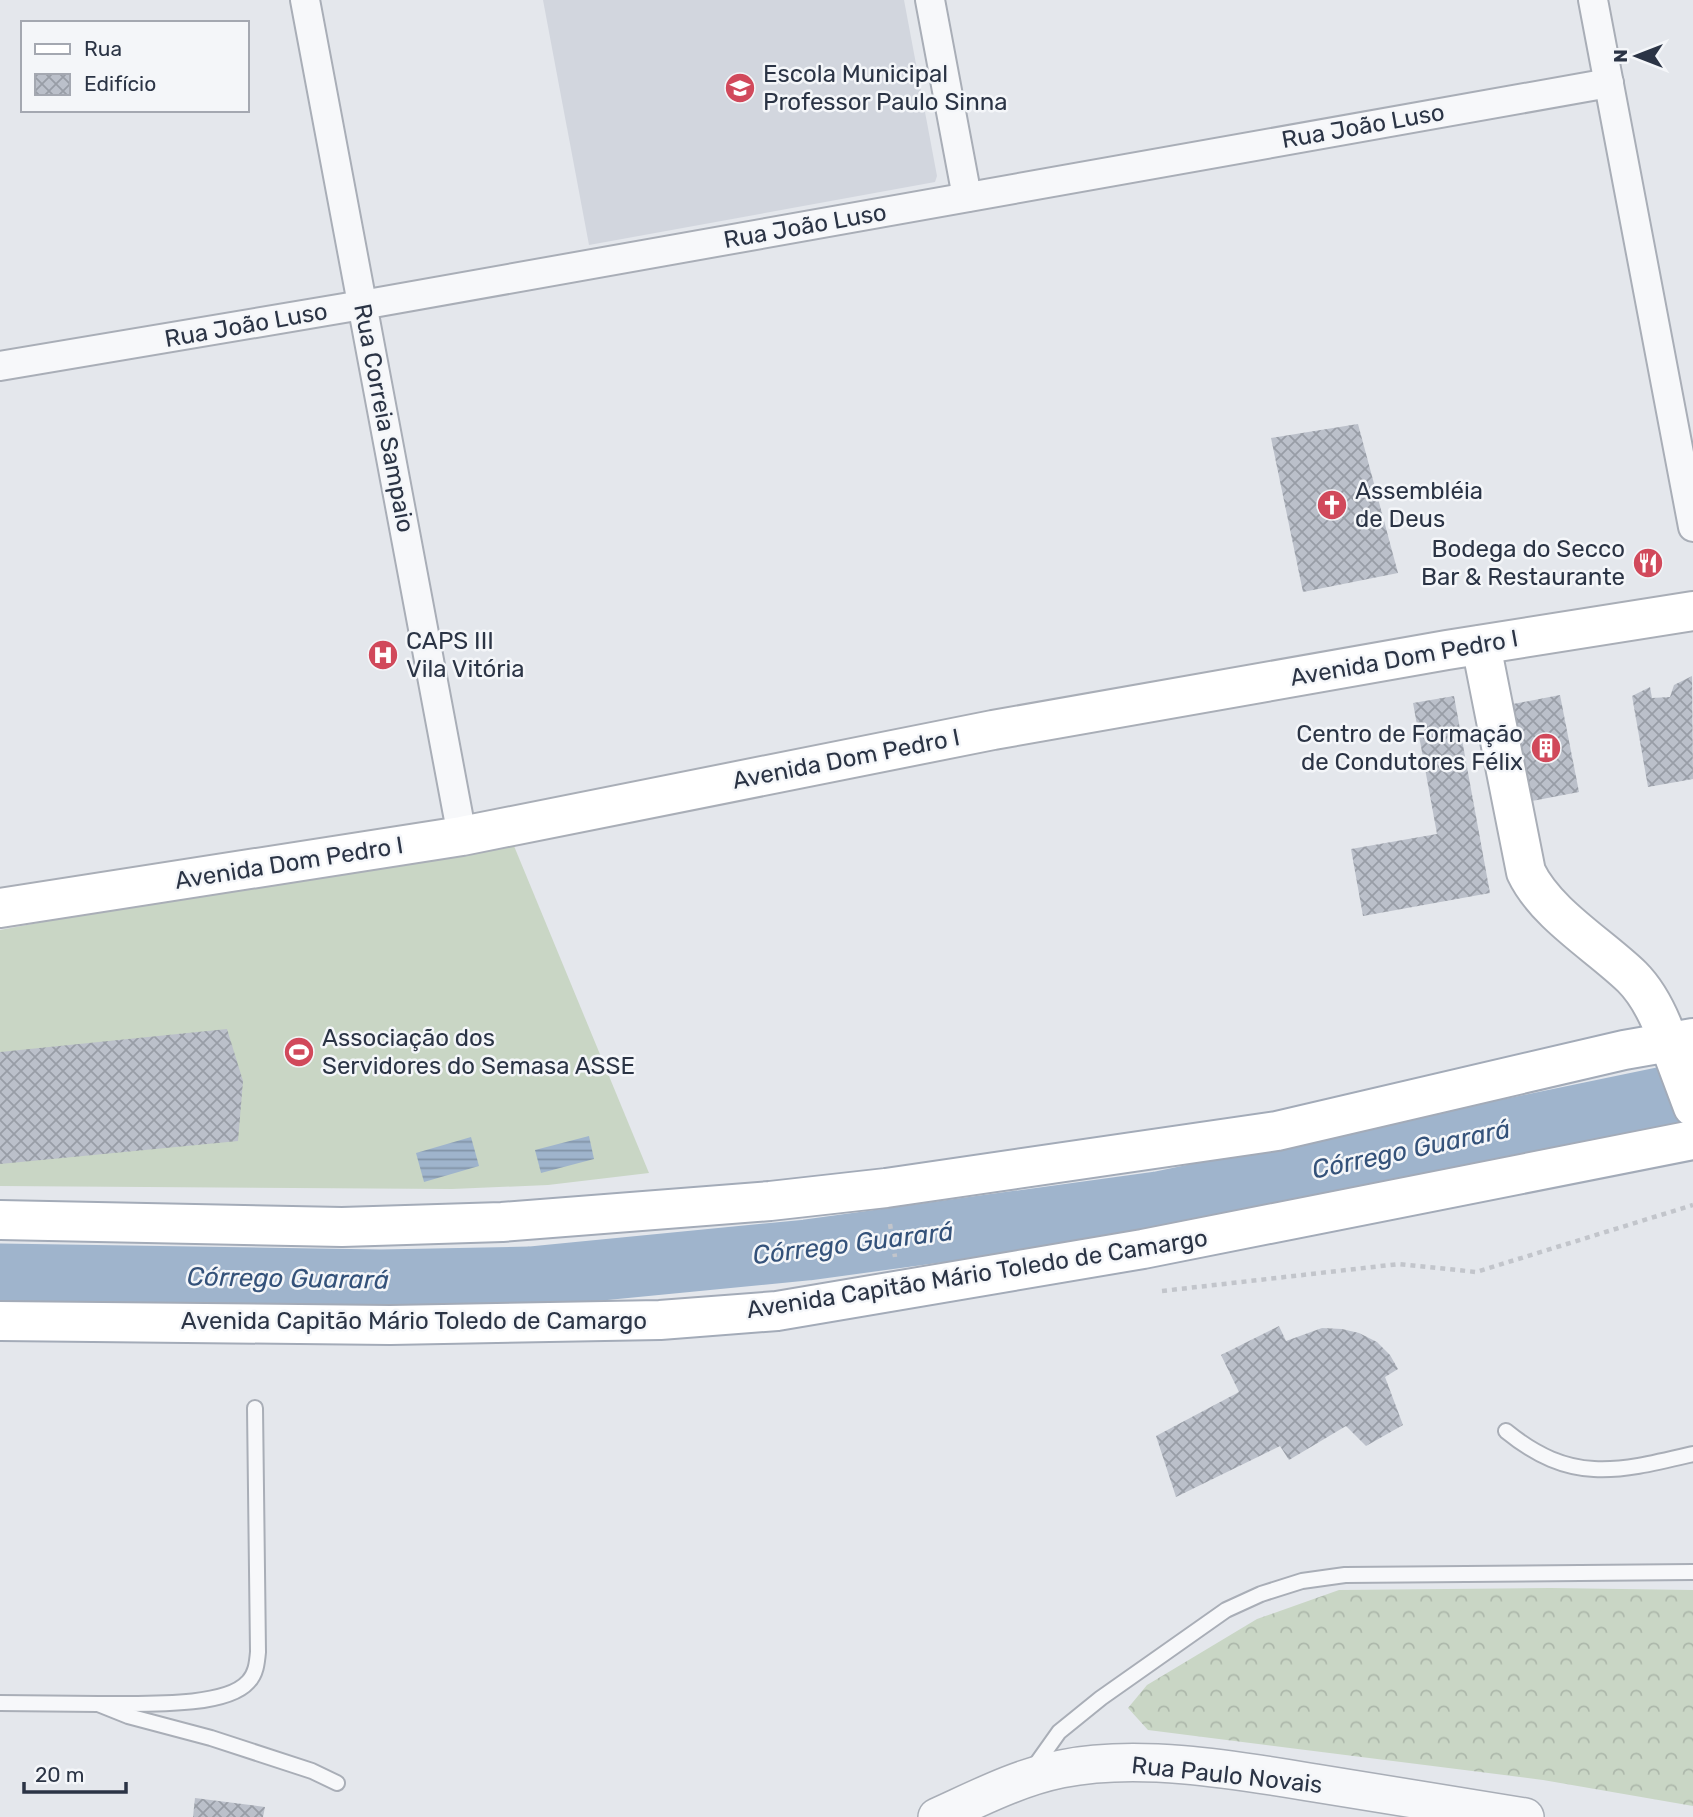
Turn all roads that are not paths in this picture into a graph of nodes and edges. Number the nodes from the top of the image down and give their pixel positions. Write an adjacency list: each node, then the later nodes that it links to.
1 (306, 0): 6 (street, Rua Correia Sampaio)
2 (930, 0): 5 (street)
3 (1593, 0): 4 (street)
4 (1609, 83): 5 (street, Rua João Luso); 8 (street)
5 (968, 197): 6 (street, Rua João Luso)
6 (362, 305): 7 (street, Rua João Luso); 11 (street, Rua Correia Sampaio)
7 (0, 366)
8 (1693, 527)
9 (1693, 611): 10 (main road, Avenida Dom Pedro I)
10 (1480, 645): 11 (main road, Avenida Dom Pedro I); 13 (main road)
11 (462, 836): 12 (main road, Avenida Dom Pedro I)
12 (0, 908)
13 (1685, 1073): 15 (main road)
14 (1693, 1140): 16 (main road, Avenida Capitão Mário Toledo de Camargo)
15 (0, 1220)
16 (0, 1321)
17 (255, 1408): 22 (lane)
18 (1506, 1431): 19 (lane)
19 (1693, 1454)
20 (1693, 1572): 23 (lane)
21 (0, 1703): 22 (lane)
22 (98, 1704): 24 (lane)
23 (1028, 1778): 25 (street, Rua Paulo Novais); 26 (street, Rua Paulo Novais)
24 (337, 1783)
25 (937, 1817)
26 (1525, 1817)

